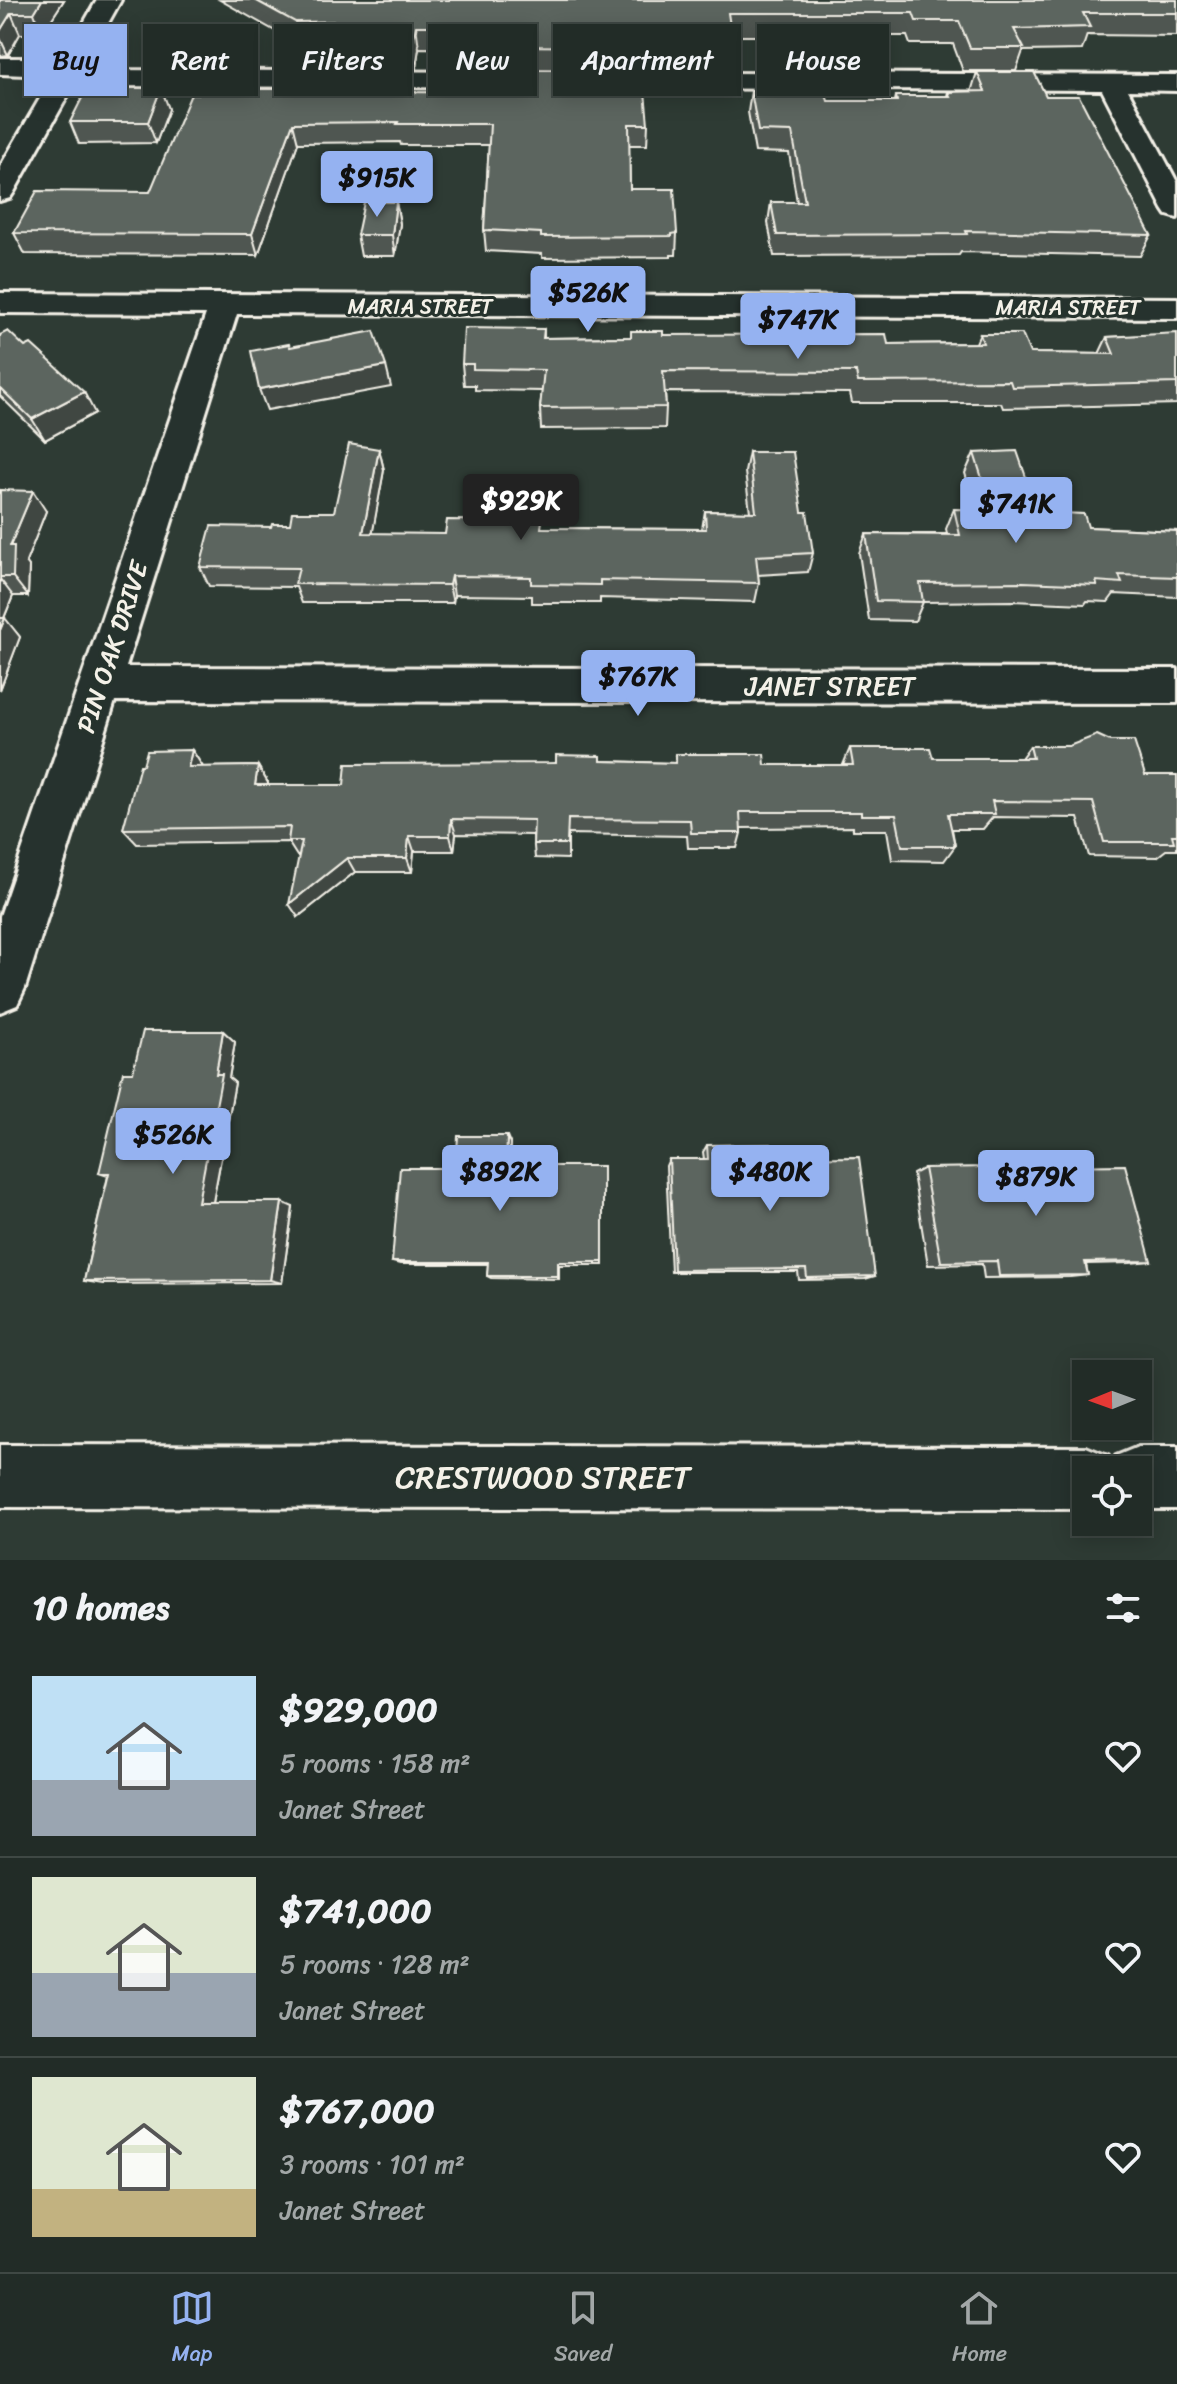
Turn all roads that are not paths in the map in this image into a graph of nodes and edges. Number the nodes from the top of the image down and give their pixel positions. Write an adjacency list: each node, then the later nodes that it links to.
1 (109, 0): 2 (street)
2 (96, 24)
3 (0, 66): 4 (street)
4 (24, 66)
5 (127, 78): 6 (street)
6 (1111, 83): 7 (street); 10 (street)
7 (1177, 83)
8 (55, 96): 9 (street)
9 (0, 192)
10 (1177, 209)
11 (0, 303): 12 (street, MARIA STREET)
12 (224, 306): 13 (street, MARIA STREET); 14 (street, PIN OAK DRIVE)
13 (1177, 308)
14 (100, 684): 15 (street, JANET STREET); 16 (street, PIN OAK DRIVE)
15 (1177, 686)
16 (0, 988)
17 (0, 1476): 18 (street, CRESTWOOD STREET)
18 (1072, 1478)
19 (1152, 1478): 20 (street)
20 (1177, 1478)

